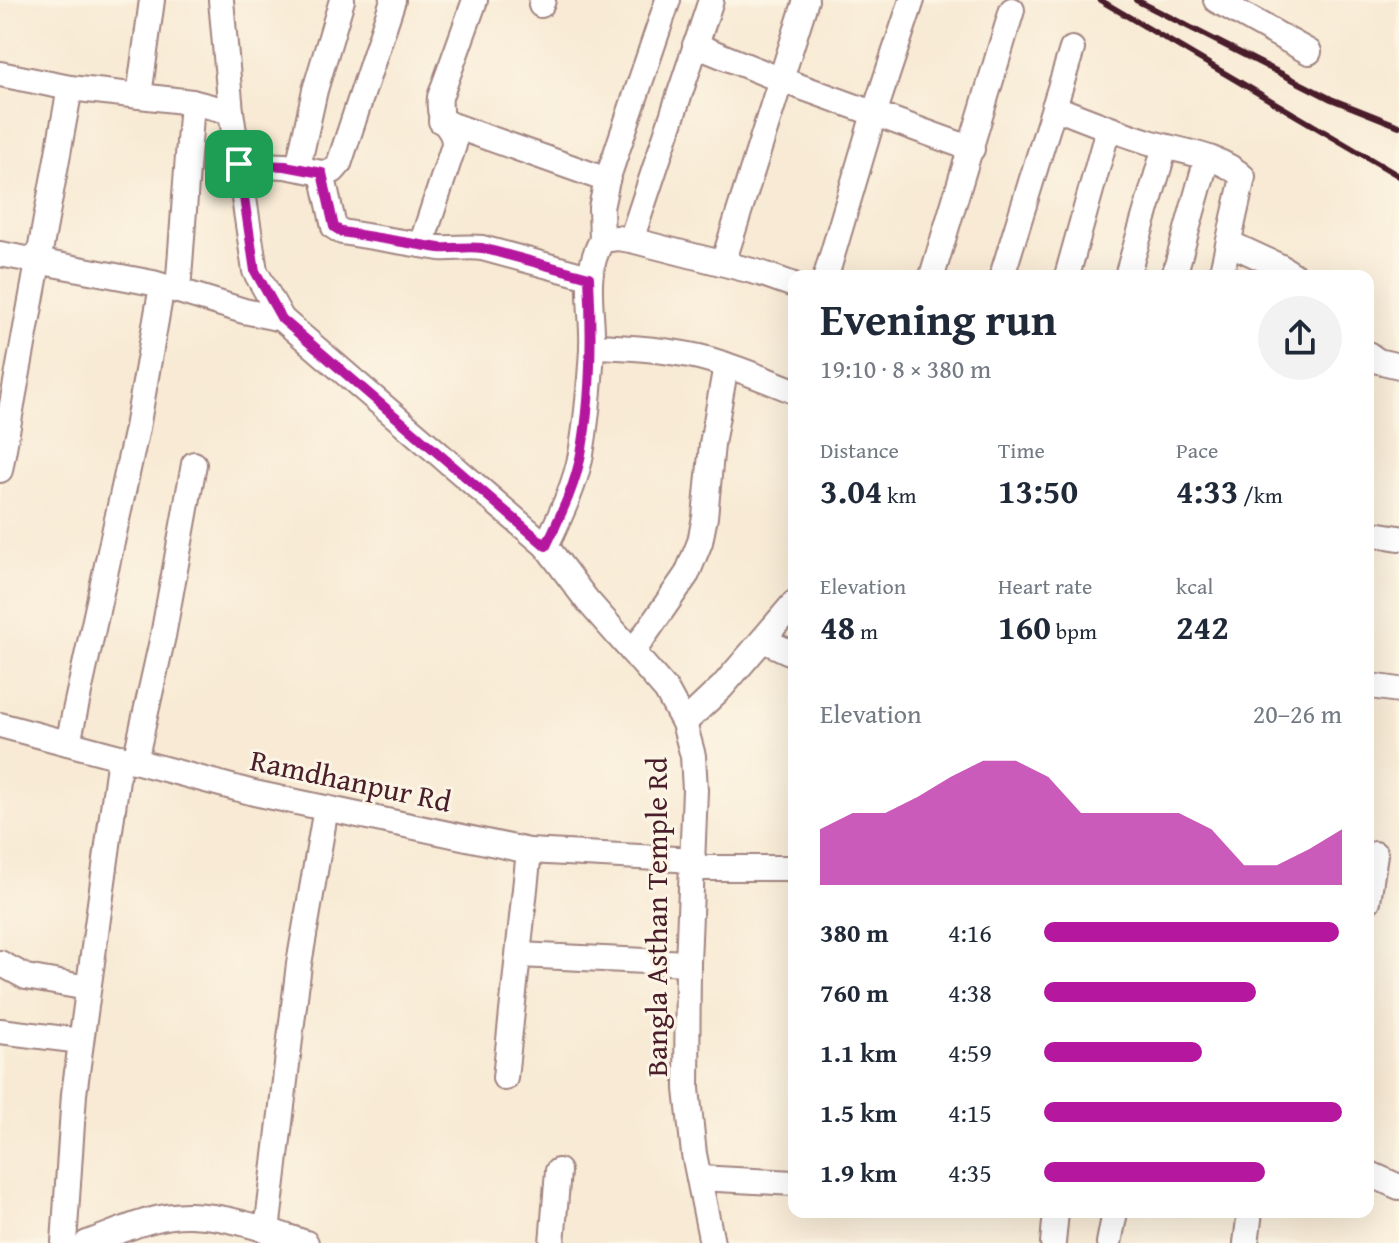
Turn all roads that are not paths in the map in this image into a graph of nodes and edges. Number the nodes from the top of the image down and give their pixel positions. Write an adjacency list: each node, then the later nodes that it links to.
1 (152, 0): 18 (street)
2 (221, 0): 21 (street, Bangla Asthan Temple Rd)
3 (342, 0): 29 (street)
4 (393, 0): 30 (street)
5 (475, 0): 23 (street)
6 (668, 0): 31 (street)
7 (711, 0): 12 (street)
8 (806, 0): 16 (street)
9 (912, 0): 22 (street)
10 (1216, 0): 14 (street)
11 (1012, 10): 26 (street)
12 (695, 45): 16 (street); 33 (street)
13 (1072, 49): 20 (street)
14 (1309, 52)
15 (0, 74): 17 (street)
16 (779, 79): 22 (street); 38 (street)
17 (70, 88): 18 (street); 37 (street)
18 (139, 96): 19 (street)
19 (192, 102): 21 (street); 49 (street)
20 (1054, 107): 24 (street); 41 (street)
21 (231, 112): 28 (street, Bangla Asthan Temple Rd)
22 (874, 114): 26 (street); 39 (street)
23 (441, 121): 31 (street); 35 (street)
24 (1108, 129): 25 (street); 42 (street)
25 (1165, 147): 27 (street); 43 (street)
26 (972, 149): 40 (street)
27 (1207, 158): 34 (street); 44 (street)
28 (239, 164): 29 (street); 50 (street, Bangla Asthan Temple Rd)
29 (298, 167): 30 (street)
30 (322, 173): 35 (street)
31 (607, 180): 32 (street)
32 (602, 240): 33 (street); 47 (street)
33 (631, 240): 38 (street)
34 (1229, 243): 45 (street); 46 (street)
35 (421, 245): 47 (street)
36 (0, 254): 37 (street)
37 (39, 261): 49 (street); 57 (street)
38 (723, 263): 48 (street)
39 (828, 270)
40 (934, 270)
41 (1004, 270)
42 (1069, 270)
43 (1129, 270)
44 (1176, 270)
45 (1222, 270)
46 (1286, 270)
47 (589, 277): 51 (street)
48 (788, 283)
49 (170, 289): 50 (street); 69 (street)
50 (282, 319): 60 (street, Bangla Asthan Temple Rd)
51 (592, 346): 53 (street); 60 (street)
52 (1374, 358): 54 (street)
53 (726, 365): 55 (street); 64 (street)
54 (1399, 366)
55 (788, 389)
56 (194, 464): 70 (street)
57 (0, 470)
58 (1374, 534): 59 (street)
59 (1399, 538)
60 (546, 546): 64 (street, Bangla Asthan Temple Rd)
61 (788, 610): 62 (street)
62 (763, 640): 63 (street); 67 (street)
63 (788, 651)
64 (633, 652): 67 (street, Bangla Asthan Temple Rd)
65 (1374, 686): 66 (street)
66 (1399, 690)
67 (684, 723): 75 (street, Bangla Asthan Temple Rd)
68 (0, 725): 69 (street, Ramdhanpur Rd)
69 (68, 743): 70 (street, Ramdhanpur Rd)
70 (127, 759): 71 (street, Ramdhanpur Rd); 80 (street)
71 (326, 808): 72 (street, Ramdhanpur Rd); 92 (street)
72 (529, 851): 75 (street, Ramdhanpur Rd); 77 (street)
73 (1375, 854): 74 (street)
74 (1374, 861)
75 (694, 864): 76 (street, Ramdhanpur Rd); 79 (street, Bangla Asthan Temple Rd)
76 (788, 868)
77 (519, 955): 79 (street); 83 (street)
78 (0, 963): 80 (street)
79 (688, 963): 86 (street, Bangla Asthan Temple Rd)
80 (88, 988): 82 (street)
81 (0, 1031): 82 (street)
82 (81, 1041): 94 (street)
83 (505, 1078)
84 (558, 1171): 96 (street)
85 (1374, 1176): 88 (street)
86 (699, 1178): 87 (street); 97 (street, Bangla Asthan Temple Rd)
87 (788, 1183)
88 (1399, 1187)
89 (1055, 1218): 98 (street)
90 (1114, 1218): 99 (street)
91 (1249, 1218): 100 (street)
92 (267, 1231): 93 (street); 95 (street)
93 (299, 1242)
94 (64, 1243)
95 (87, 1243)
96 (552, 1243)
97 (712, 1243)
98 (1053, 1243)
99 (1109, 1243)
100 (1246, 1243)

